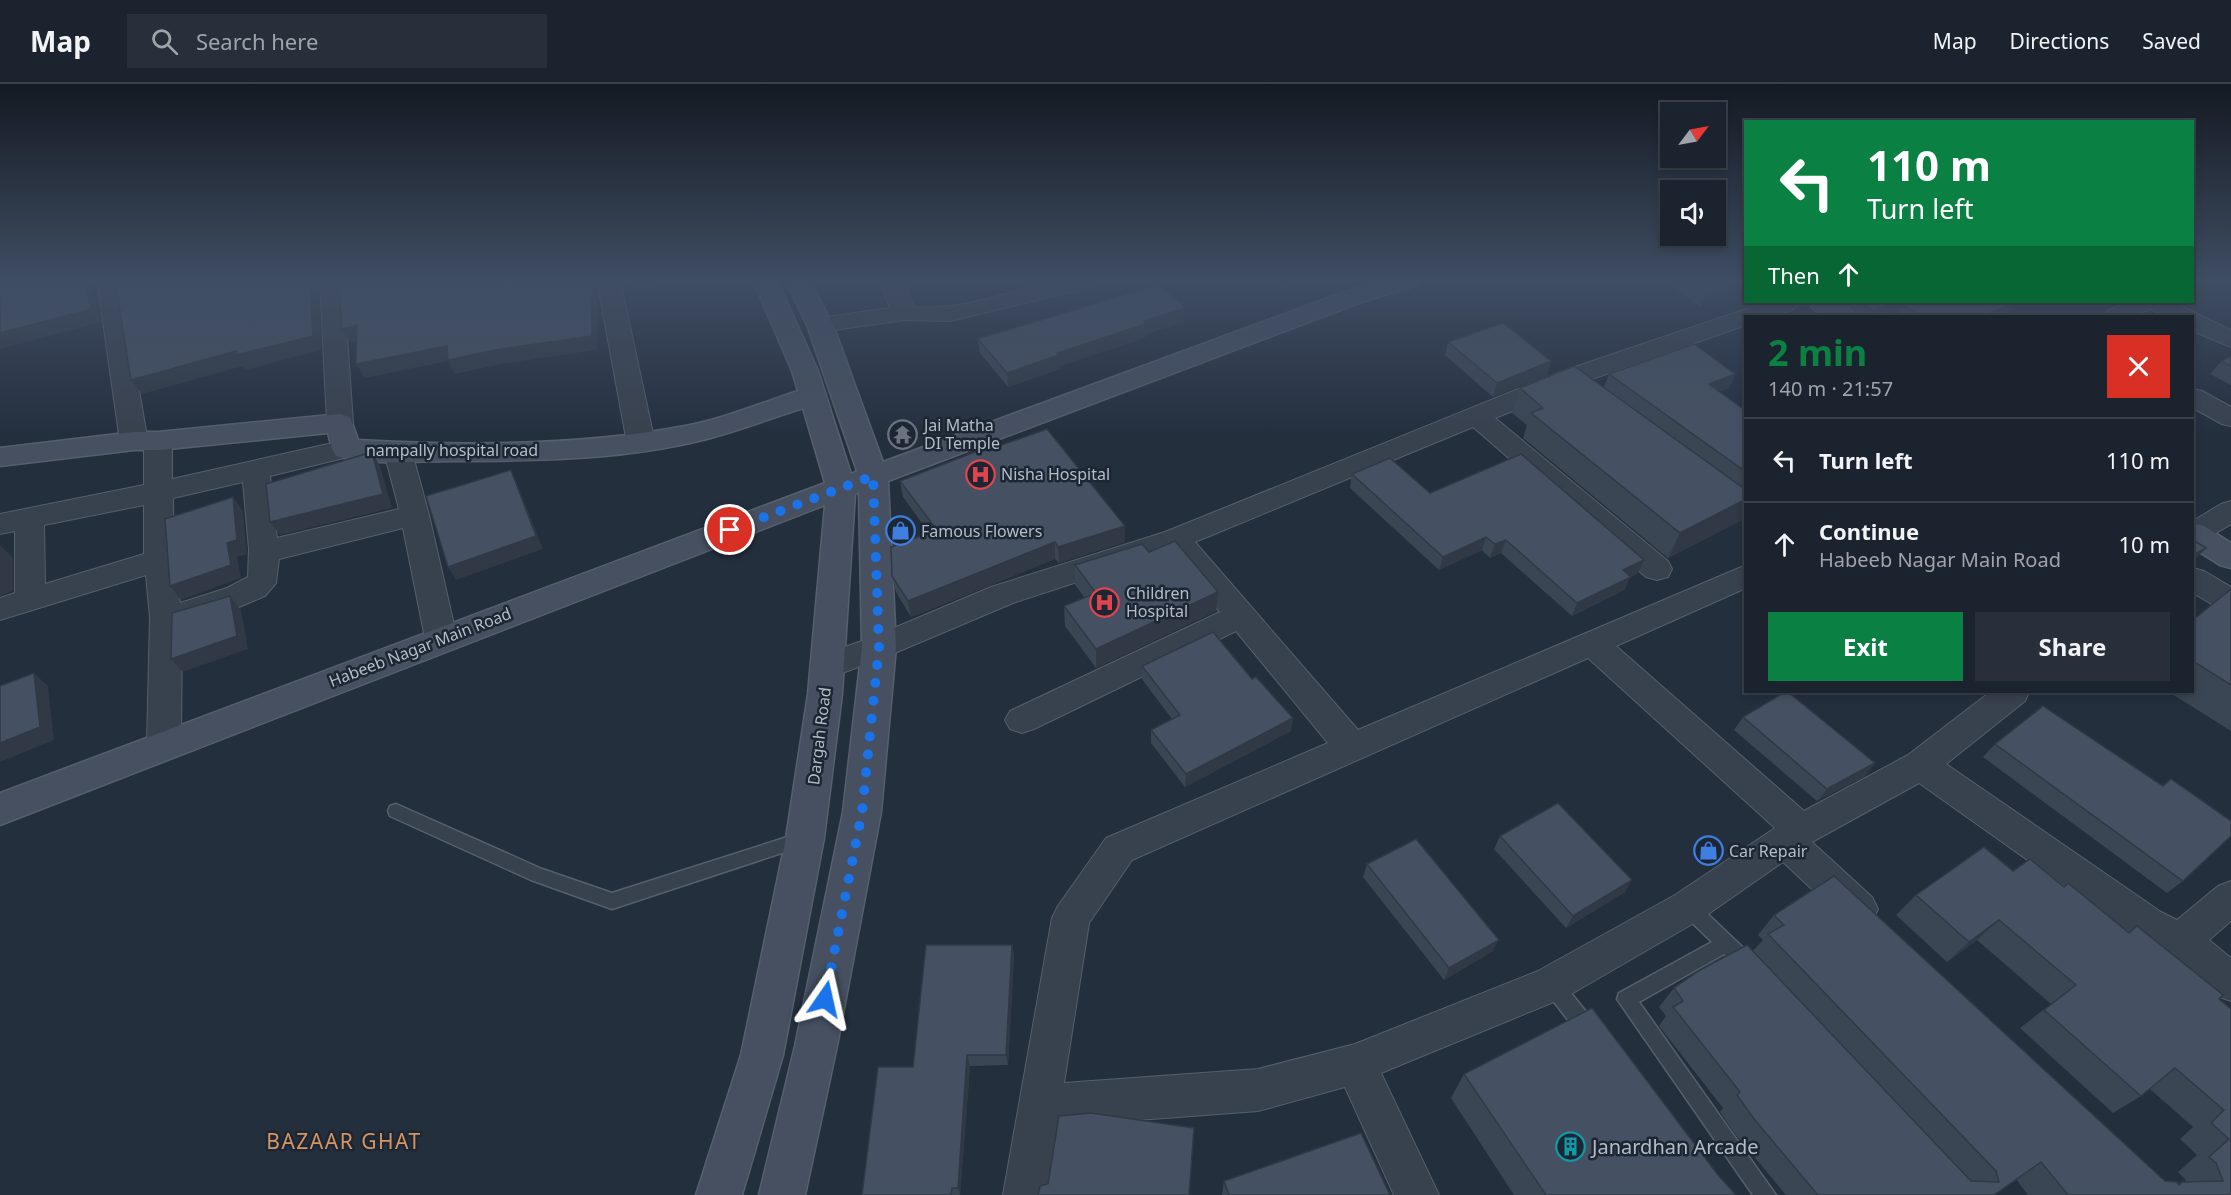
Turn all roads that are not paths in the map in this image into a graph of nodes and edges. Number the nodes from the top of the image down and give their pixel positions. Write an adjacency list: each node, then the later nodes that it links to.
1 (120, 332): 15 (street)
2 (335, 332): 14 (street)
3 (618, 332): 16 (street)
4 (788, 332): 11 (main road, Dargah Road)
5 (822, 332): 20 (main road, Dargah Road)
6 (1260, 332): 20 (main road, Habeeb Nagar Main Road)
7 (1704, 332): 10 (street)
8 (2215, 332): 9 (street)
9 (2231, 340)
10 (1569, 378): 12 (street); 13 (street)
11 (812, 396): 16 (main road, nampally hospital road); 20 (main road, Dargah Road)
12 (1598, 399)
13 (1476, 416): 28 (street); 32 (street)
14 (343, 436): 15 (main road, nampally hospital road); 17 (main road, nampally hospital road); 19 (street)
15 (146, 441): 18 (main road, nampally hospital road); 21 (street)
16 (641, 443): 17 (main road, nampally hospital road)
17 (398, 452): 23 (street)
18 (0, 457)
19 (256, 471): 21 (street); 29 (street)
20 (857, 482): 40 (main road, Habeeb Nagar Main Road); 42 (main road, Dargah Road); 43 (main road, Dargah Road)
21 (159, 492): 24 (street); 31 (street)
22 (2231, 511): 26 (street)
23 (415, 514): 29 (street); 40 (street)
24 (30, 518): 25 (street); 35 (street)
25 (0, 524)
26 (2194, 533)
27 (2194, 535): 30 (main road)
28 (1175, 539): 38 (street); 42 (street)
29 (264, 552): 39 (street)
30 (2231, 557)
31 (159, 560): 35 (street); 39 (street)
32 (1657, 569)
33 (1744, 577): 41 (street)
34 (2194, 580): 36 (street)
35 (30, 598): 37 (street)
36 (2231, 601)
37 (0, 609)
38 (1242, 615): 45 (street); 47 (street)
39 (165, 618): 46 (street)
40 (441, 638): 46 (main road, Habeeb Nagar Main Road)
41 (1593, 644): 47 (street); 51 (street)
42 (879, 647): 43 (street); 65 (main road, Dargah Road)
43 (826, 666): 52 (main road, Dargah Road)
44 (2012, 693): 48 (street)
45 (1023, 720)
46 (164, 745): 49 (main road, Habeeb Nagar Main Road)
47 (1353, 748): 63 (street)
48 (1920, 765): 51 (street); 56 (street)
49 (0, 808)
50 (396, 811): 52 (lane)
51 (1794, 836): 54 (street); 55 (street)
52 (806, 838): 64 (main road, Dargah Road)
53 (2231, 898): 56 (street)
54 (1688, 907): 57 (lane); 60 (street)
55 (1882, 930)
56 (2181, 940): 59 (street)
57 (1727, 943): 58 (lane); 68 (lane)
58 (1759, 977)
59 (2231, 983)
60 (1552, 984): 61 (lane); 62 (street)
61 (1600, 1047)
62 (1355, 1064): 63 (street); 67 (street)
63 (1040, 1106): 66 (street)
64 (719, 1195)
65 (782, 1195)
66 (1025, 1195)
67 (1417, 1195)
68 (1766, 1195)

